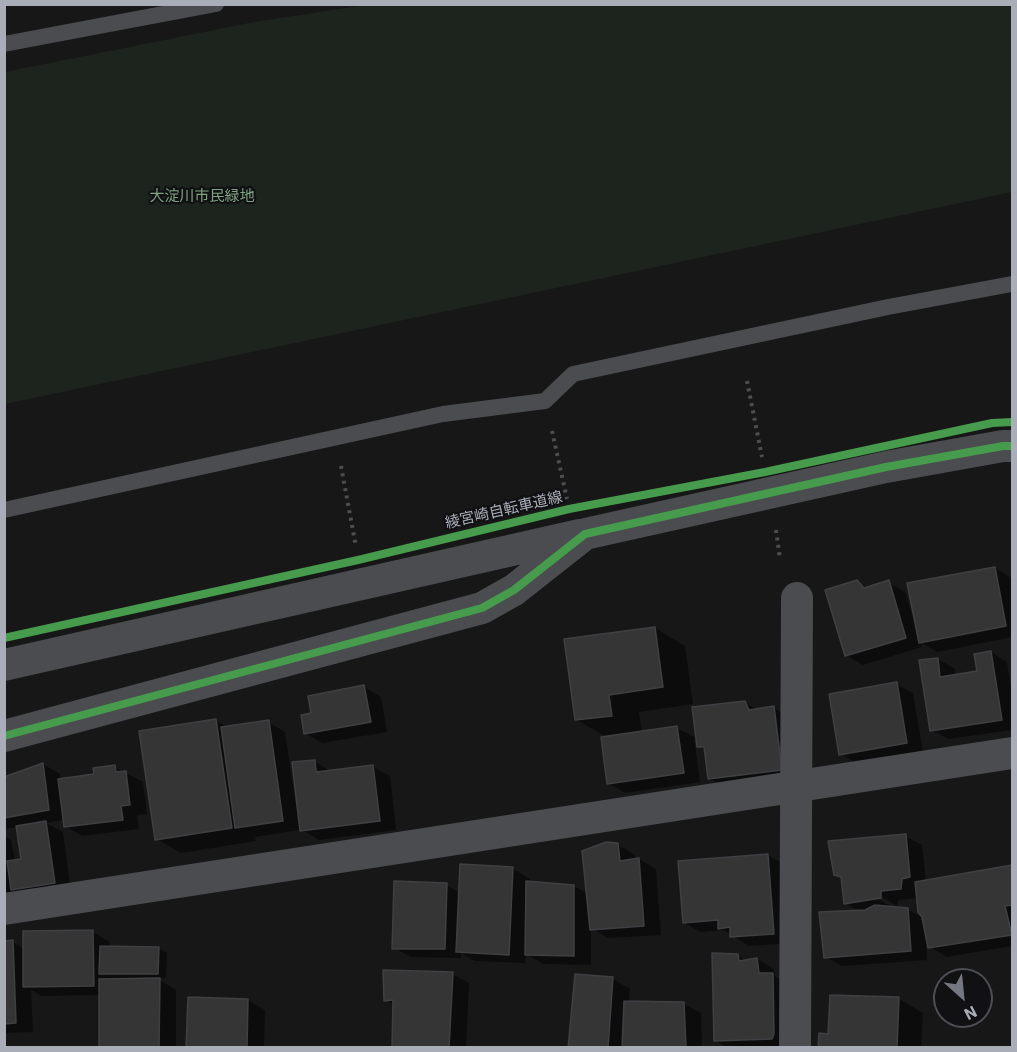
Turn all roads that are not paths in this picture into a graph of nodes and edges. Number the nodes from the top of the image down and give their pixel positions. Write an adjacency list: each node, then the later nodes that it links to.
1 (216, 4): 2 (lane)
2 (4, 44)
3 (1012, 284): 5 (lane)
4 (1012, 447): 6 (street)
5 (4, 510)
6 (577, 521): 8 (street); 9 (street)
7 (797, 598): 11 (street)
8 (4, 664)
9 (4, 736)
10 (1012, 753): 11 (street)
11 (795, 786): 12 (street); 13 (street)
12 (4, 909)
13 (795, 1047)

